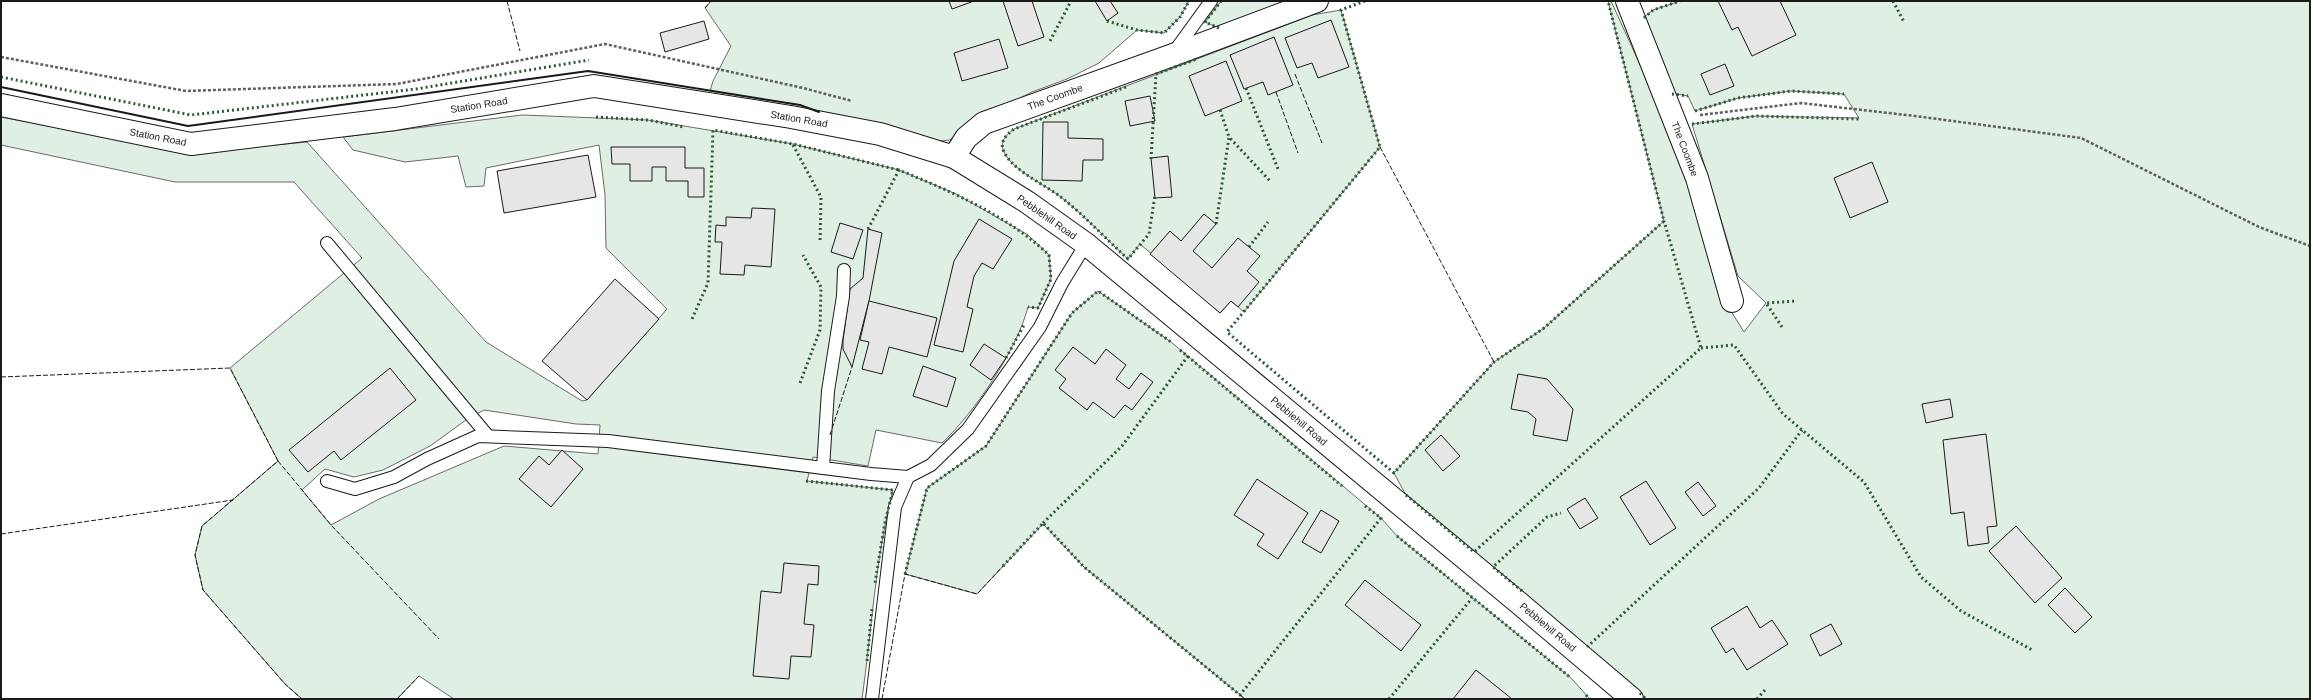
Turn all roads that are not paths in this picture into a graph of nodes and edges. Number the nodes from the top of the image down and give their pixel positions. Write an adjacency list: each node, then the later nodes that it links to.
1 (1211, 1): 4 (lane)
2 (1317, 1): 4 (main road, The Coombe)
3 (1627, 1): 10 (main road, The Coombe)
4 (1170, 56): 6 (main road, The Coombe)
5 (1, 105): 6 (main road, Station Road)
6 (954, 158): 8 (main road, Pebblehill Road)
7 (326, 243): 11 (lane)
8 (1086, 244): 13 (lane); 16 (main road, Pebblehill Road)
9 (844, 270): 12 (lane)
10 (1732, 301)
11 (488, 436): 12 (lane); 14 (lane)
12 (823, 468): 13 (lane)
13 (908, 476): 15 (lane)
14 (327, 481)
15 (872, 699)
16 (1632, 699)

